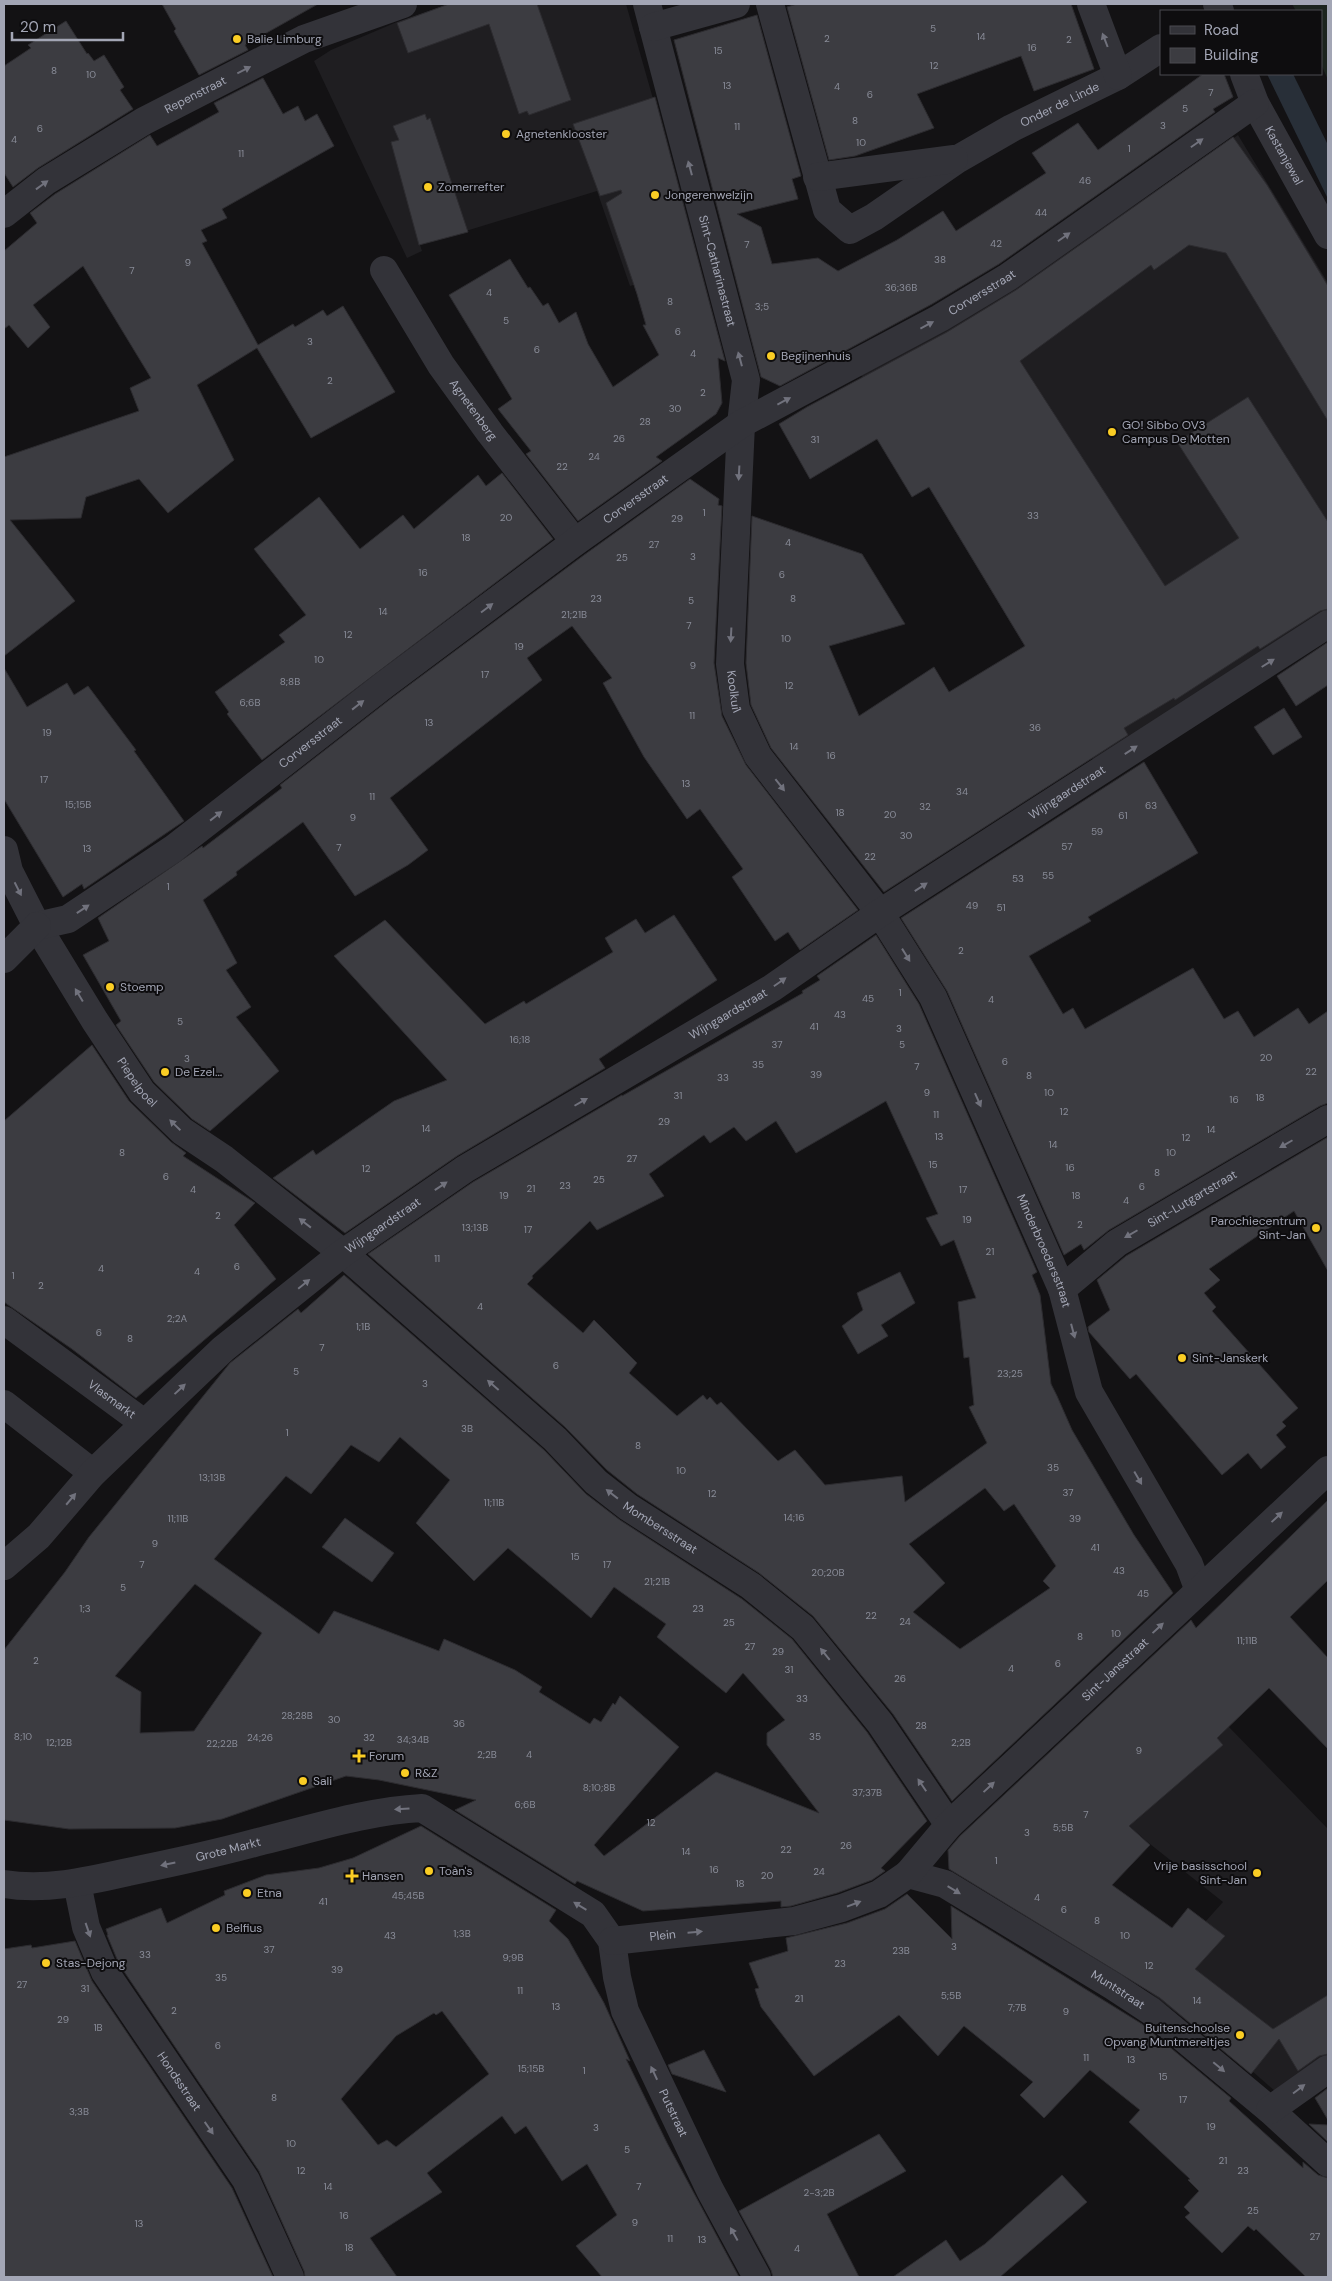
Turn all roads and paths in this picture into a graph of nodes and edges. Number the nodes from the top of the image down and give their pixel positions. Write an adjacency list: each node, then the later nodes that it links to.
1 (403, 4): 12 (street, Repenstraat, one-way to 1)
2 (736, 4): 5 (street)
3 (770, 4): 11 (street, Onder de Linde)
4 (1091, 4): 8 (street, one-way to 4)
5 (650, 16): 15 (street, Sint-Catharinastraat, one-way to 5)
6 (1160, 49): 8 (street, Onder de Linde)
7 (1244, 75): 9 (street, Kastanjewal)
8 (1118, 76): 10 (street, Onder de Linde)
9 (1255, 103): 13 (street, Kastanjewal); 15 (street, Corversstraat, one-way to 9)
10 (958, 159): 11 (street, Onder de Linde); 11 (street, Onder de Linde)
11 (817, 177)
12 (4, 214)
13 (1328, 234)
14 (384, 270): 16 (street, Agnetenberg)
15 (741, 424): 16 (street, Corversstraat); 19 (street, Koolkuil, one-way to 19)
16 (575, 542): 20 (street, Corversstraat, one-way to 16)
17 (1328, 624): 19 (street, Wijngaardstraat, one-way to 17)
18 (4, 850): 20 (street, Piepelpoel, one-way to 20)
19 (880, 913): 23 (street, Wijngaardstraat, one-way to 19); 24 (street, Minderbroedersstraat, one-way to 24)
20 (38, 926): 21 (street); 23 (street, Piepelpoel, one-way to 20)
21 (4, 959)
22 (1328, 1119): 24 (street, Sint-Lutgartstraat, one-way to 24)
23 (343, 1253): 27 (street, Wijngaardstraat, one-way to 23); 32 (street, Mombersstraat, one-way to 23)
24 (1062, 1289): 31 (street, Minderbroedersstraat, one-way to 31)
25 (4, 1320): 27 (street, Vlasmarkt)
26 (4, 1404): 29 (street)
27 (144, 1423): 29 (street, Vlasmarkt)
28 (1328, 1470): 31 (street, Sint-Jansstraat, one-way to 28)
29 (93, 1472): 30 (street, Vlasmarkt, one-way to 29)
30 (4, 1566)
31 (1199, 1591): 32 (street, Sint-Jansstraat, one-way to 31)
32 (949, 1825): 33 (street, Sint-Jansstraat)
33 (908, 1874): 36 (street, Plein, one-way to 33); 38 (street, Muntstraat, one-way to 38)
34 (77, 1883): 35 (street, Grote Markt); 36 (street, Grote Markt, one-way to 34); 40 (street, Hondsstraat, one-way to 40)
35 (4, 1884)
36 (612, 1941): 41 (street, Putstraat, one-way to 36)
37 (1328, 2069): 38 (street, one-way to 37)
38 (1270, 2110): 39 (street, Muntstraat)
39 (1328, 2163)
40 (290, 2277)
41 (757, 2277)

